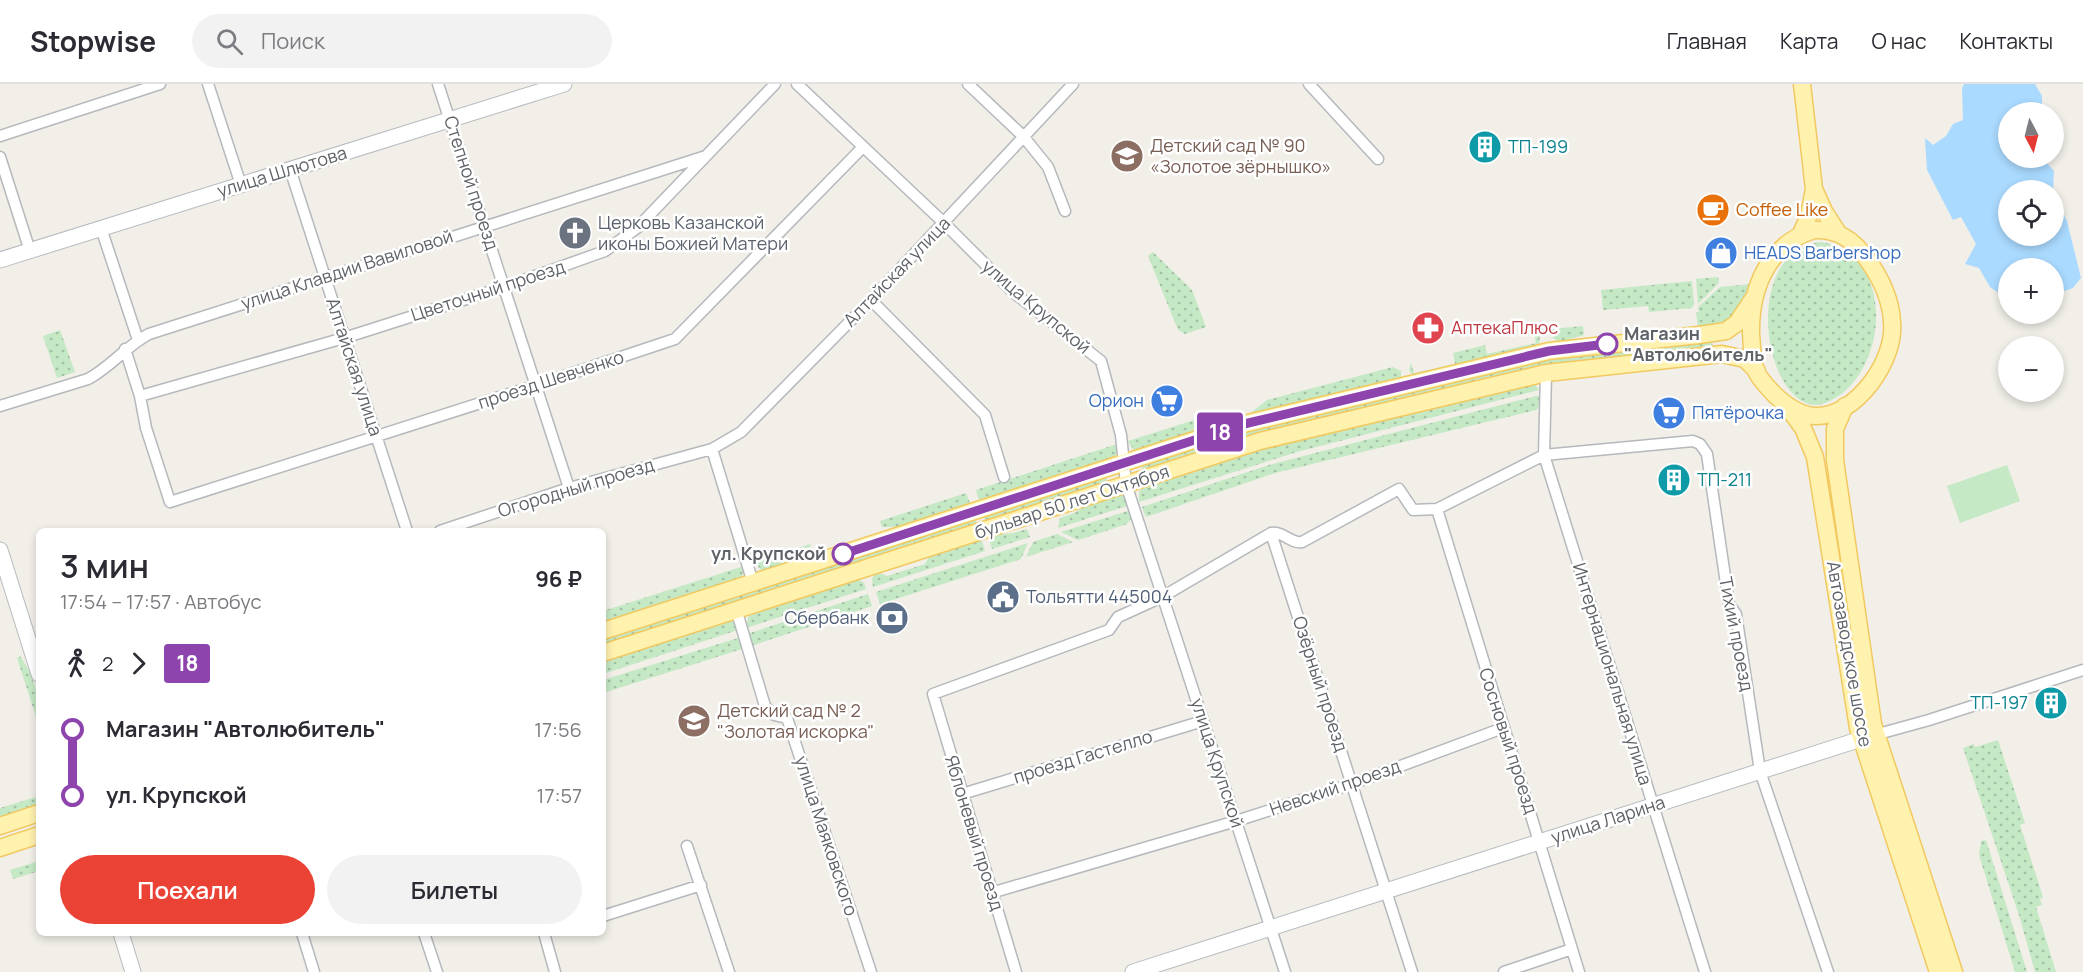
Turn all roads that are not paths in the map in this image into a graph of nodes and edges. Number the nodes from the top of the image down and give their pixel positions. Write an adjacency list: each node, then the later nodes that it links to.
1 (160, 84): 12 (street)
2 (208, 84): 19 (street)
3 (438, 84): 11 (street, Степной проезд)
4 (564, 84): 11 (street, улица Шлютова)
5 (776, 84): 15 (street, Цветочный проезд)
6 (797, 84): 14 (street, улица Крупской)
7 (968, 84): 13 (street)
8 (1073, 84): 13 (street, Алтайская улица)
9 (1309, 84): 17 (street)
10 (1803, 84): 20 (main road)
11 (450, 121): 18 (street, улица Шлютова); 23 (street, Степной проезд)
12 (0, 136)
13 (1023, 136): 21 (street); 22 (street, Алтайская улица)
14 (863, 147): 22 (street, улица Крупской); 38 (street, проезд Шевченко)
15 (706, 156): 23 (street, улица Клавдии Вавиловой); 30 (street, Цветочный проезд)
16 (0, 157): 27 (street)
17 (1378, 159)
18 (290, 169): 19 (street, улица Шлютова); 29 (street, Алтайская улица)
19 (241, 184): 24 (street, улица Шлютова)
20 (1814, 189): 25 (main road); 26 (main road)
21 (1065, 211)
22 (944, 223): 32 (street, Алтайская улица); 46 (street, улица Крупской)
23 (484, 226): 29 (street, улица Клавдии Вавиловой); 30 (street, Степной проезд)
24 (101, 228): 27 (street, улица Шлютова); 34 (street)
25 (1838, 233): 26 (main road); 42 (main road)
26 (1801, 234): 31 (main road)
27 (30, 251): 28 (street, улица Шлютова)
28 (0, 260)
29 (325, 277): 33 (street, Алтайская улица); 34 (street, улица Клавдии Вавиловой)
30 (504, 287): 33 (street, Цветочный проезд); 38 (street, Степной проезд)
31 (1755, 296): 36 (main road); 46 (main road, бульвар 50 лет Октября)
32 (871, 300): 44 (street, Алтайская улица); 47 (street)
33 (344, 338): 39 (street, Цветочный проезд); 43 (street, Алтайская улица)
34 (138, 340): 35 (street, улица Клавдии Вавиловой)
35 (125, 349): 39 (street); 41 (street, улица Клавдии Вавиловой)
36 (1756, 371): 37 (main road, бульвар 50 лет Октября); 40 (main road)
37 (1546, 373): 45 (street, Интернациональная улица); 48 (main road, бульвар 50 лет Октября)
38 (537, 386): 43 (street, проезд Шевченко); 49 (street, Степной проезд)
39 (140, 396): 43 (street, проезд Шевченко)
40 (1786, 405): 42 (main road); 64 (main road, Автозаводское шоссе)
41 (0, 406)
42 (1845, 406): 64 (main road, Автозаводское шоссе)
43 (377, 437): 51 (street, Алтайская улица)
44 (712, 449): 49 (street, Огородный проезд); 55 (street)
45 (1544, 455): 50 (street); 65 (street, Тихий проезд); 68 (street, Интернациональная улица)
46 (1124, 463): 48 (street, улица Крупской); 55 (main road, бульвар 50 лет Октября)
47 (1004, 477)
48 (1126, 484): 56 (street, улица Крупской); 57 (main road, бульвар 50 лет Октября)
49 (569, 488): 52 (street, Огородный проезд)
50 (1437, 510): 53 (street); 63 (street, Сосновый проезд)
51 (406, 528)
52 (449, 528)
53 (1271, 533): 56 (street); 66 (street, Озёрный проезд)
54 (0, 550): 60 (street)
55 (753, 583): 58 (main road, бульвар 50 лет Октября)
56 (1162, 597): 62 (street, улица Крупской); 67 (street, Яблоневый проезд)
57 (736, 609): 59 (main road, бульвар 50 лет Октября); 91 (street, улица Маяковского)
58 (606, 630)
59 (606, 652)
60 (36, 664)
61 (2083, 670): 64 (street, улица Ларина)
62 (1203, 721): 67 (street, проезд Гастелло); 70 (street, улица Крупской)
63 (1503, 728): 66 (street, Невский проезд); 73 (street, Сосновый проезд)
64 (1869, 737): 65 (street, улица Ларина); 100 (main road, Автозаводское шоссе); 101 (main road, Автозаводское шоссе)
65 (1760, 771): 68 (street, улица Ларина); 99 (street, Тихий проезд)
66 (1352, 784): 70 (street, Невский проезд); 77 (street, Озёрный проезд)
67 (962, 794): 78 (street, Яблоневый проезд)
68 (1653, 806): 73 (street, улица Ларина); 98 (street, Интернациональная улица)
69 (36, 814): 71 (main road)
70 (1236, 821): 78 (street, Невский проезд); 80 (street, улица Крупской)
71 (0, 826)
72 (36, 836): 75 (main road)
73 (1540, 842): 77 (street, улица Ларина); 85 (street, Сосновый проезд)
74 (687, 846): 76 (street)
75 (0, 848)
76 (701, 885): 79 (street); 90 (street)
77 (1386, 891): 80 (street, улица Ларина); 95 (street, Озёрный проезд)
78 (991, 893): 92 (street, Яблоневый проезд)
79 (606, 915)
80 (1270, 928): 93 (street, улица Ларина); 94 (street, улица Крупской)
81 (122, 936): 86 (street)
82 (303, 936): 87 (street)
83 (425, 936): 88 (street)
84 (546, 936): 89 (street)
85 (1572, 949): 96 (street); 97 (street, Сосновый проезд)
86 (133, 972)
87 (314, 972)
88 (437, 972)
89 (555, 972)
90 (729, 972)
91 (871, 972)
92 (1016, 972)
93 (1133, 972)
94 (1285, 972)
95 (1412, 972)
96 (1504, 972)
97 (1579, 972)
98 (1705, 972)
99 (1828, 972)
100 (1938, 972)
101 (1954, 972)

